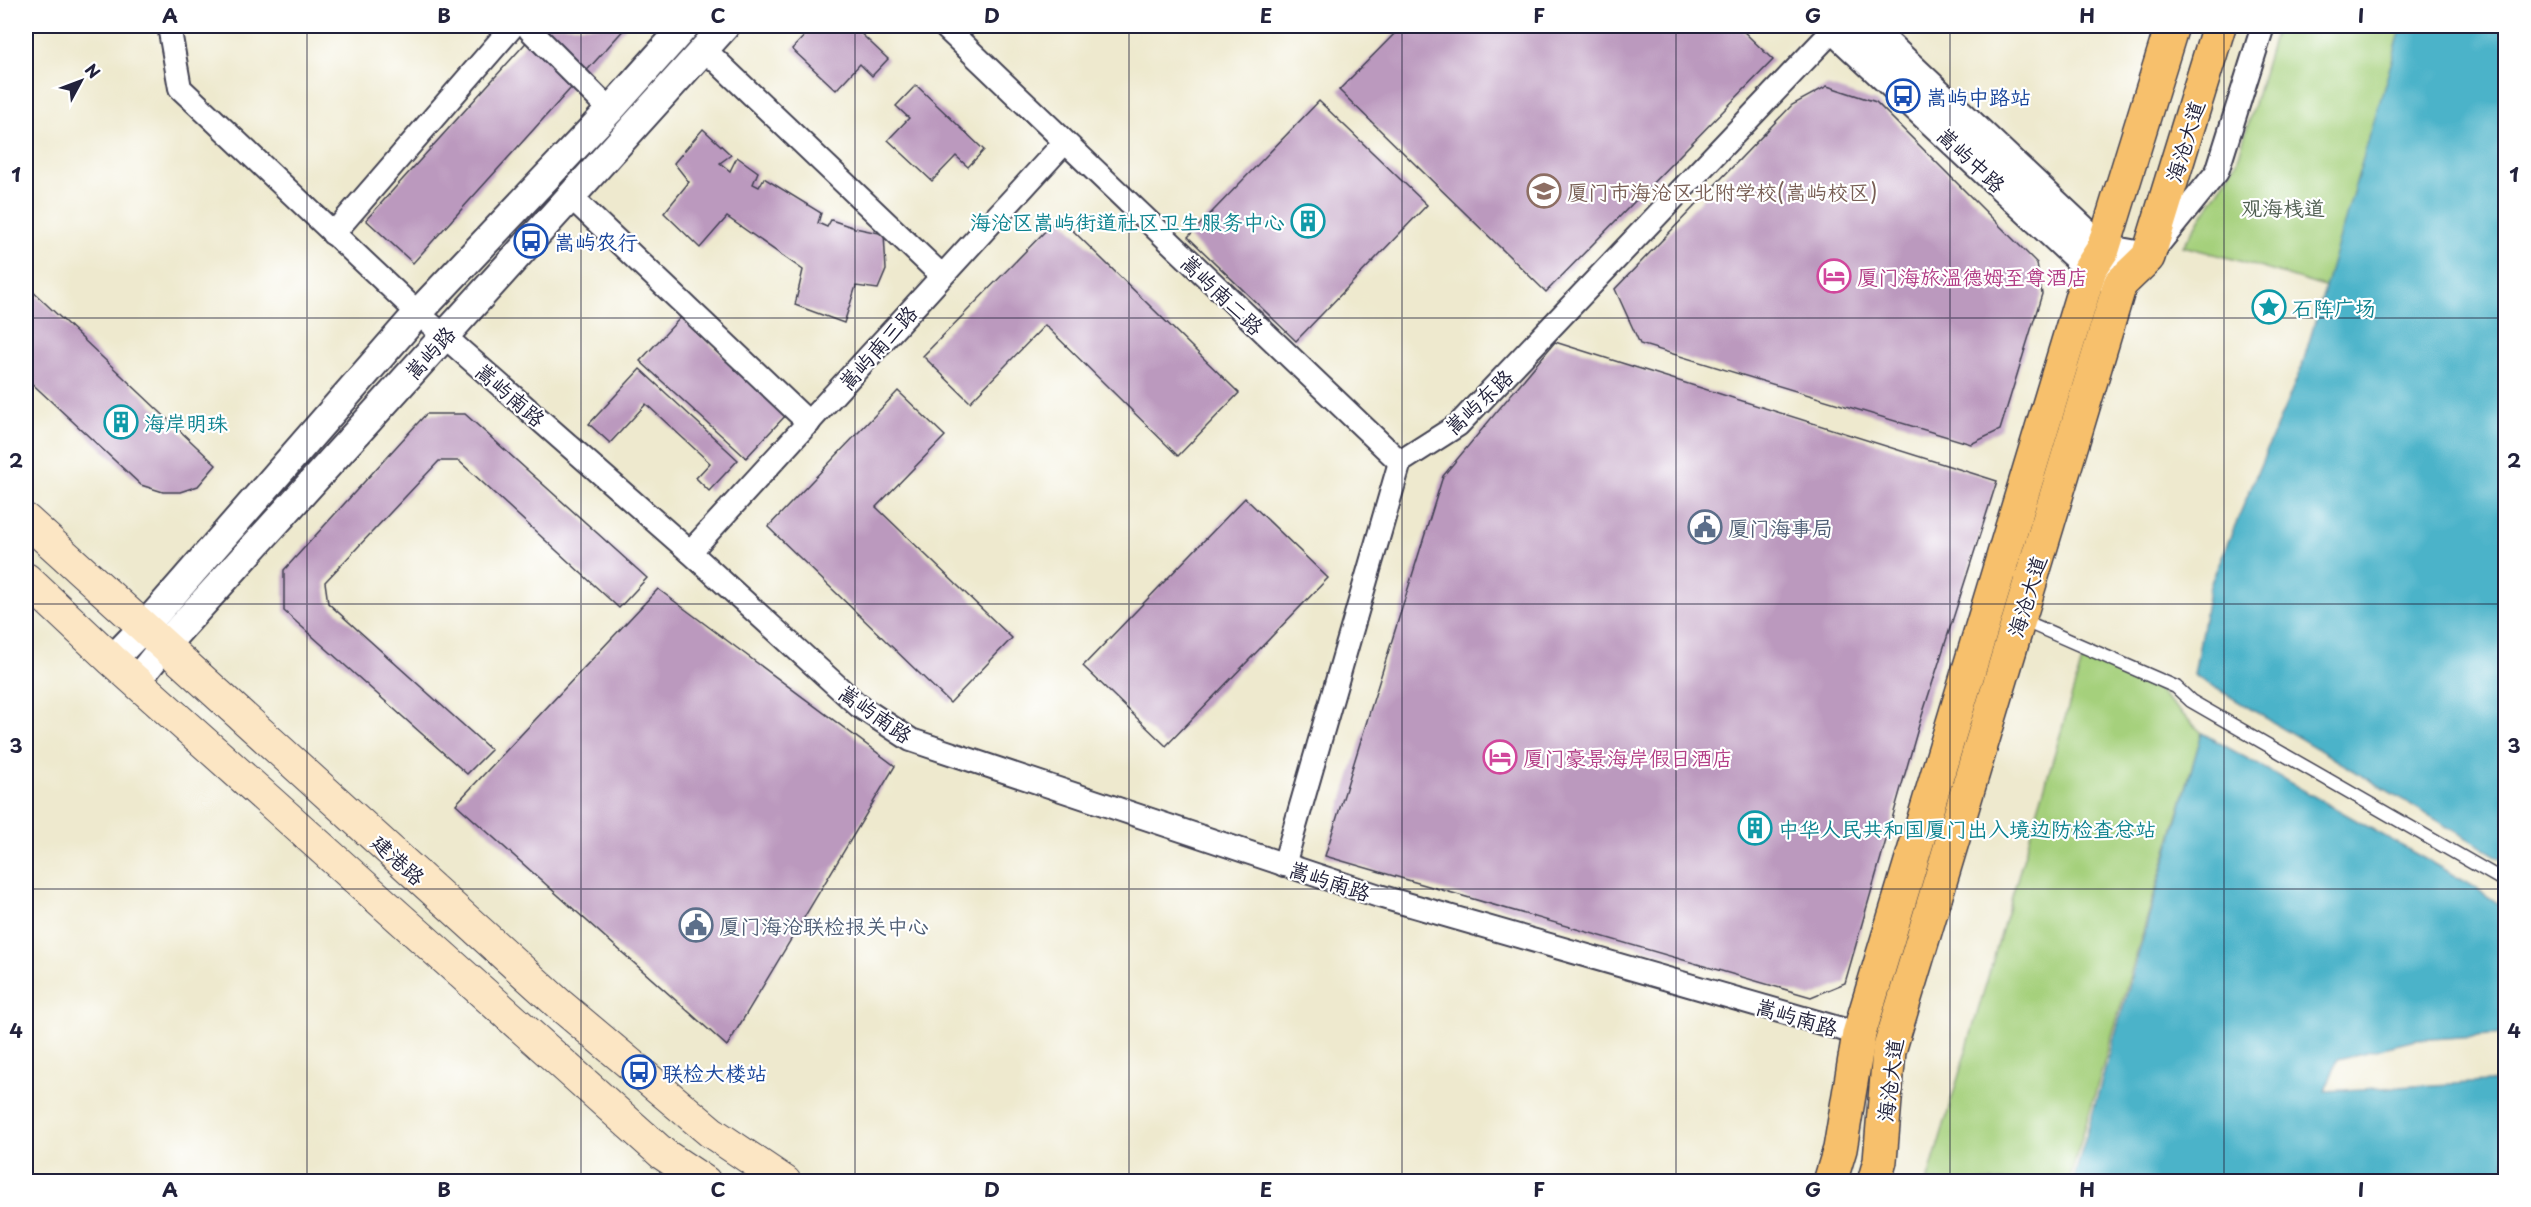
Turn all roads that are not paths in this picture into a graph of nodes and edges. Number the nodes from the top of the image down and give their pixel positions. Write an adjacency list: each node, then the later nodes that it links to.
1 (169, 26): 16 (street, 嵩屿南路)
2 (513, 26): 16 (street)
3 (530, 26): 13 (street)
4 (686, 26): 13 (street, 嵩屿路)
5 (725, 26): 12 (street, 嵩屿路)
6 (944, 26): 14 (street, 嵩屿南二路)
7 (1867, 26): 18 (street, 嵩屿中路)
8 (2172, 26): 18 (main road, 海沧大道)
9 (2219, 26): 17 (main road, 海沧大道)
10 (2263, 26): 17 (street)
11 (1834, 27): 18 (street, 嵩屿中路); 24 (street, 嵩屿东路)
12 (704, 49): 15 (street, 嵩屿路); 19 (street)
13 (610, 110): 21 (street, 嵩屿路)
14 (1064, 143): 19 (street, 嵩屿南三路); 24 (street, 嵩屿南二路)
15 (571, 197): 22 (street, 嵩屿路); 23 (street)
16 (333, 234): 21 (street, 嵩屿南路)
17 (2148, 257): 18 (street); 20 (main road, 海沧大道)
18 (2097, 259): 20 (street, 嵩屿中路); 34 (main road, 海沧大道)
19 (941, 275): 23 (street, 嵩屿南三路)
20 (2120, 284): 28 (main road, 海沧大道)
21 (418, 313): 22 (street, 嵩屿南路); 29 (street, 嵩屿路)
22 (444, 335): 26 (street, 嵩屿南路); 29 (street, 嵩屿路)
23 (809, 423): 26 (street, 嵩屿南三路)
24 (1400, 462): 32 (street)
25 (26, 520): 29 (main road, 建港路)
26 (690, 552): 32 (street, 嵩屿南路)
27 (26, 579): 30 (main road, 建港路)
28 (2019, 618): 33 (lane); 38 (main road, 海沧大道)
29 (154, 637): 30 (street, 嵩屿路); 31 (street, 嵩屿路); 36 (main road, 建港路)
30 (112, 660): 31 (main road, 建港路)
31 (136, 681): 35 (main road, 建港路)
32 (1284, 865): 34 (street, 嵩屿南路)
33 (2505, 882)
34 (1859, 1034): 37 (main road, 海沧大道)
35 (705, 1182)
36 (785, 1182)
37 (1830, 1182)
38 (1874, 1182)

